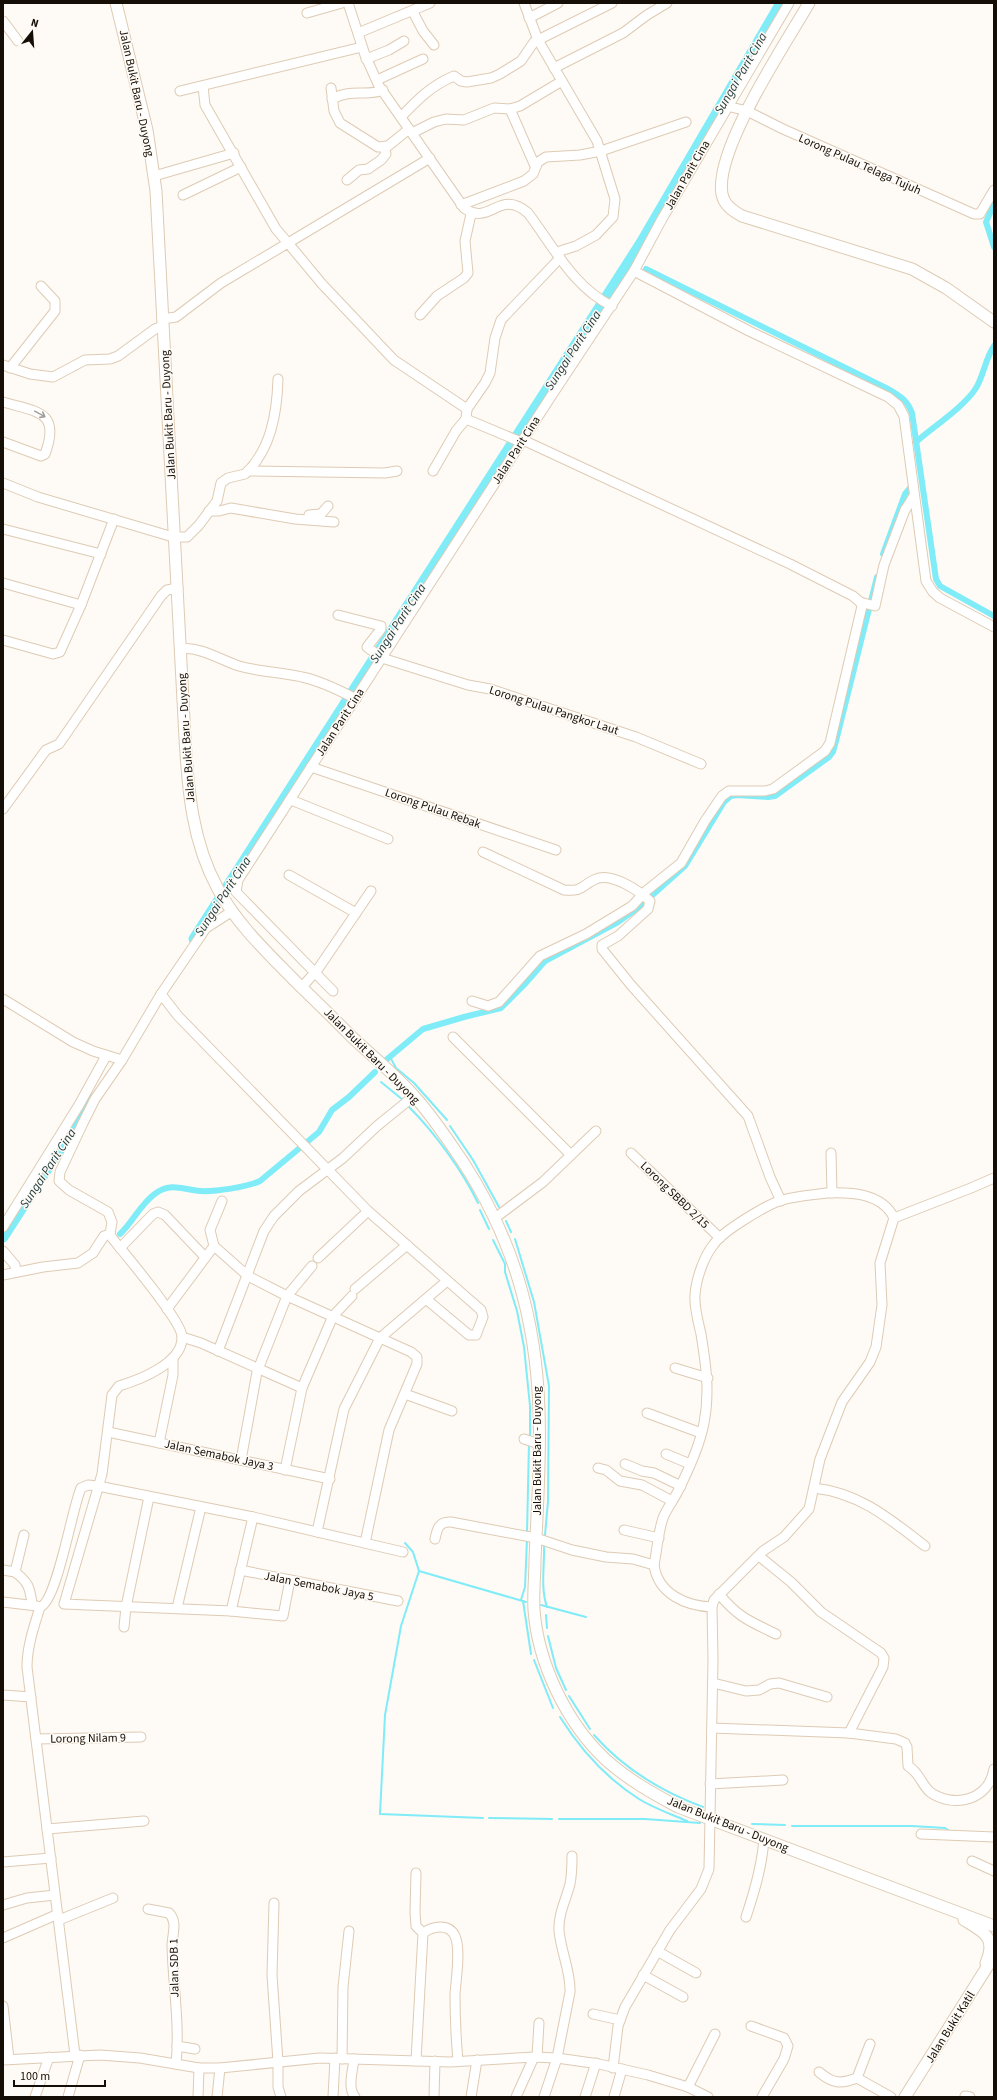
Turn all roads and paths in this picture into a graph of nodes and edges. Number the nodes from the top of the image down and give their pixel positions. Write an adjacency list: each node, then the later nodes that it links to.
1 (116, 3): 43 (main road, Jalan Bukit Baru - Duyong)
2 (342, 3): 12 (street)
3 (348, 3): 15 (street)
4 (430, 3): 11 (street)
5 (524, 3): 13 (street)
6 (558, 3): 13 (street)
7 (612, 3): 16 (street)
8 (667, 3): 23 (street)
9 (789, 3): 31 (street, Jalan Parit Cina)
10 (809, 3): 33 (main road)
11 (413, 12): 15 (street); 19 (street)
12 (307, 13)
13 (529, 18): 16 (street)
14 (3, 22): 17 (street)
15 (358, 33): 20 (street)
16 (538, 40): 23 (street); 34 (street)
17 (18, 41)
18 (404, 41): 21 (street)
19 (434, 45)
20 (362, 47): 21 (street); 26 (street)
21 (366, 59): 24 (street)
22 (423, 59): 24 (street)
23 (554, 68): 25 (street)
24 (377, 80): 28 (street)
25 (562, 81): 32 (street); 38 (street)
26 (203, 86): 29 (street); 39 (street)
27 (331, 88): 30 (street)
28 (383, 90): 30 (street); 34 (street)
29 (180, 92)
30 (332, 99): 37 (street)
31 (727, 106): 33 (street, Lorong Pulau Telaga Tujuh); 51 (street, Jalan Parit Cina)
32 (510, 109): 36 (street); 41 (street)
33 (747, 111): 45 (street, Lorong Pulau Telaga Tujuh); 55 (main road)
34 (401, 117): 36 (street)
35 (686, 122): 38 (street)
36 (411, 131): 37 (street); 40 (street)
37 (384, 147): 44 (street)
38 (601, 151): 41 (street); 50 (street)
39 (234, 153): 42 (street); 43 (street)
40 (430, 158): 47 (street); 49 (street)
41 (535, 166): 47 (street)
42 (241, 167): 46 (street); 49 (street)
43 (154, 176): 56 (main road, Jalan Bukit Baru - Duyong)
44 (347, 180)
45 (994, 190)
46 (183, 195)
47 (461, 205): 48 (street)
48 (472, 214): 50 (street); 54 (street)
49 (288, 242): 56 (street); 60 (street)
50 (558, 255): 53 (street); 60 (street)
51 (634, 271): 53 (street, Jalan Parit Cina); 68 (street)
52 (41, 286): 57 (street)
53 (607, 303): 62 (street, Jalan Parit Cina)
54 (420, 315)
55 (994, 322)
56 (163, 323): 57 (street); 74 (main road, Jalan Bukit Baru - Duyong)
57 (7, 367)
58 (278, 379): 64 (street)
59 (3, 402): 63 (street, one-way to 63)
60 (467, 409): 61 (street)
61 (466, 419): 62 (street); 66 (street)
62 (518, 440): 78 (street); 84 (street, Jalan Parit Cina)
63 (3, 442)
64 (248, 470): 65 (street); 70 (street)
65 (397, 471)
66 (433, 471)
67 (3, 483): 71 (street)
68 (914, 496): 78 (street); 81 (street)
69 (328, 506): 70 (street)
70 (212, 508): 72 (street); 74 (street)
71 (114, 519): 74 (street); 75 (street)
72 (334, 522)
73 (3, 529): 75 (street)
74 (173, 537): 77 (main road, Jalan Bukit Baru - Duyong)
75 (101, 554): 79 (street)
76 (3, 583): 79 (street)
77 (178, 588): 83 (main road, Jalan Bukit Baru - Duyong); 89 (street)
78 (862, 603): 95 (street)
79 (81, 605): 82 (street)
80 (338, 614): 84 (street)
81 (994, 626)
82 (3, 640)
83 (181, 649): 85 (street); 96 (main road, Jalan Bukit Baru - Duyong)
84 (378, 655): 85 (street, Jalan Parit Cina); 86 (street, Lorong Pulau Pangkor Laut)
85 (354, 698): 87 (street, Jalan Parit Cina)
86 (701, 764)
87 (311, 767): 88 (street, Jalan Parit Cina); 91 (street, Lorong Pulau Rebak)
88 (291, 800): 90 (street); 98 (street, Jalan Parit Cina)
89 (3, 809)
90 (388, 839)
91 (556, 850)
92 (483, 852): 95 (street)
93 (289, 875): 97 (street)
94 (371, 891): 97 (street)
95 (645, 897): 103 (street); 116 (street)
96 (230, 909): 99 (main road, Jalan Bukit Baru - Duyong); 101 (street)
97 (356, 913): 98 (street)
98 (314, 974): 99 (street); 100 (street)
99 (302, 987): 107 (main road, Jalan Bukit Baru - Duyong)
100 (333, 991)
101 (161, 994): 106 (street); 112 (street)
102 (3, 999): 105 (street)
103 (472, 1001)
104 (453, 1037): 111 (street)
105 (108, 1056): 106 (street); 120 (street)
106 (121, 1059): 121 (street)
107 (414, 1096): 112 (street); 118 (main road, Jalan Bukit Baru - Duyong)
108 (596, 1131): 111 (street)
109 (630, 1153): 122 (street, Lorong SBBD 2/15)
110 (831, 1153): 114 (street)
111 (571, 1155): 118 (street)
112 (327, 1169): 117 (street); 132 (street)
113 (994, 1178): 119 (street)
114 (832, 1193): 116 (street); 119 (street)
115 (222, 1201): 124 (street)
116 (781, 1201): 122 (street)
117 (368, 1211): 123 (street); 128 (street)
118 (495, 1218): 169 (main road, Jalan Bukit Baru - Duyong)
119 (894, 1218): 161 (street)
120 (3, 1227)
121 (110, 1234): 125 (street); 130 (street)
122 (720, 1238): 144 (street)
123 (407, 1245): 133 (street); 137 (street)
124 (214, 1246): 127 (street); 132 (street)
125 (120, 1248): 127 (street); 136 (street)
126 (3, 1251): 130 (street)
127 (205, 1257): 136 (street)
128 (318, 1258)
129 (312, 1266): 134 (street)
130 (16, 1270): 131 (street)
131 (3, 1275)
132 (248, 1276): 134 (street); 140 (street)
133 (447, 1281): 135 (street); 135 (street)
134 (287, 1296): 137 (street); 143 (street)
135 (426, 1299): 139 (street)
136 (167, 1309): 138 (street)
137 (333, 1316): 139 (street); 145 (street)
138 (182, 1337): 140 (street); 141 (street)
139 (380, 1338): 146 (street); 158 (street)
140 (218, 1351): 143 (street)
141 (174, 1358): 149 (street); 151 (street)
142 (675, 1368): 144 (street)
143 (258, 1369): 145 (street); 153 (street)
144 (708, 1378): 150 (street)
145 (302, 1388): 157 (street)
146 (405, 1394): 147 (street); 172 (street)
147 (452, 1411)
148 (647, 1413): 150 (street)
149 (108, 1432): 151 (street, Jalan Semabok Jaya 3); 159 (street)
150 (701, 1433): 155 (street)
151 (159, 1443): 153 (street, Jalan Semabok Jaya 3)
152 (666, 1454): 155 (street)
153 (241, 1460): 157 (street, Jalan Semabok Jaya 3)
154 (625, 1464): 160 (street)
155 (690, 1464): 160 (street)
156 (598, 1468): 163 (street)
157 (285, 1470): 158 (street, Jalan Semabok Jaya 3)
158 (330, 1479): 167 (street)
159 (98, 1486): 162 (street); 184 (street); 185 (street)
160 (681, 1486): 163 (street)
161 (814, 1488): 173 (street); 175 (street)
162 (149, 1497): 164 (street); 185 (street)
163 (672, 1501): 170 (street)
164 (201, 1507): 165 (street); 187 (street)
165 (252, 1518): 167 (street); 178 (street)
166 (624, 1530): 170 (street)
167 (318, 1532): 172 (street)
168 (24, 1535): 179 (street)
169 (536, 1538): 171 (street); 176 (street); 202 (main road, Jalan Bukit Baru - Duyong)
170 (659, 1538): 176 (street)
171 (435, 1540)
172 (365, 1543): 174 (street)
173 (925, 1546)
174 (404, 1552)
175 (759, 1556): 181 (street); 196 (street)
176 (654, 1565): 186 (street)
177 (3, 1570): 179 (street)
178 (240, 1570): 180 (street, Jalan Semabok Jaya 5); 188 (street)
179 (15, 1572): 184 (street)
180 (290, 1580): 182 (street, Jalan Semabok Jaya 5); 188 (street)
181 (719, 1594): 186 (street); 190 (street)
182 (398, 1601)
183 (3, 1602): 184 (street)
184 (36, 1606): 193 (street)
185 (126, 1607): 187 (street); 189 (street)
186 (712, 1607): 191 (street)
187 (177, 1608): 188 (street)
188 (231, 1611)
189 (124, 1627)
190 (776, 1634)
191 (713, 1683): 194 (street); 195 (street)
192 (3, 1695): 193 (street)
193 (31, 1697): 198 (street)
194 (827, 1697)
195 (712, 1728): 196 (street); 201 (street)
196 (850, 1733): 199 (street)
197 (141, 1737): 198 (street, Lorong Nilam 9)
198 (36, 1739): 204 (street)
199 (994, 1769)
200 (783, 1780): 201 (street)
201 (710, 1784): 202 (street)
202 (710, 1818): 207 (main road, Jalan Bukit Baru - Duyong); 227 (street)
203 (144, 1821): 204 (street)
204 (47, 1829): 209 (street)
205 (921, 1834): 206 (street)
206 (994, 1837)
207 (764, 1839): 217 (main road, Jalan Bukit Baru - Duyong); 220 (street)
208 (572, 1856): 246 (street)
209 (51, 1858): 211 (street); 214 (street)
210 (972, 1861): 212 (street)
211 (3, 1862)
212 (994, 1871)
213 (416, 1873): 225 (street)
214 (55, 1895): 218 (street); 221 (street)
215 (114, 1898): 221 (street)
216 (274, 1904): 253 (street)
217 (939, 1904): 222 (main road); 223 (main road, Jalan Bukit Baru - Duyong); 231 (main road)
218 (3, 1905)
219 (148, 1909): 240 (street, Jalan SDB 1)
220 (746, 1916)
221 (58, 1917): 226 (street); 242 (street)
222 (994, 1919)
223 (994, 1926)
224 (349, 1931): 245 (street)
225 (423, 1932): 250 (street); 252 (street)
226 (3, 1938)
227 (657, 1951): 229 (street); 230 (street)
228 (994, 1956): 231 (main road, Jalan Bukit Katil)
229 (696, 1973)
230 (643, 1975): 232 (street); 235 (street)
231 (978, 1981): 281 (main road, Jalan Bukit Katil)
232 (683, 1997)
233 (3, 2006): 248 (street)
234 (593, 2014): 235 (street)
235 (620, 2020): 258 (street)
236 (539, 2023): 244 (street)
237 (751, 2026): 279 (street)
238 (715, 2034): 262 (street)
239 (870, 2044): 260 (street)
240 (177, 2046): 241 (street); 254 (street, Jalan SDB 1)
241 (195, 2049)
242 (78, 2055): 243 (street); 254 (street); 265 (street)
243 (49, 2056): 248 (street); 264 (street)
244 (535, 2057): 246 (street); 249 (street); 274 (street)
245 (338, 2058): 247 (street); 253 (street); 270 (street)
246 (557, 2058): 255 (street); 275 (street)
247 (354, 2059): 250 (street); 271 (street)
248 (6, 2060)
249 (477, 2060): 252 (street); 273 (street)
250 (416, 2061): 251 (street)
251 (434, 2061): 252 (street); 272 (street)
252 (458, 2061)
253 (278, 2062): 257 (street); 261 (street)
254 (176, 2064): 256 (street)
255 (596, 2064): 258 (street); 276 (street)
256 (199, 2068): 257 (street); 266 (street)
257 (220, 2068): 267 (street)
258 (618, 2069): 262 (street); 277 (street)
259 (819, 2072): 260 (street)
260 (857, 2078): 280 (street)
261 (278, 2087): 268 (street); 269 (street)
262 (688, 2087): 278 (street)
263 (965, 2096): 282 (street)
264 (35, 2097)
265 (68, 2097)
266 (198, 2097)
267 (217, 2097)
268 (274, 2097)
269 (280, 2097)
270 (333, 2097)
271 (355, 2097)
272 (434, 2097)
273 (471, 2097)
274 (516, 2097)
275 (544, 2097)
276 (586, 2097)
277 (614, 2097)
278 (708, 2097)
279 (762, 2097)
280 (891, 2097)
281 (905, 2097)
282 (970, 2097)

